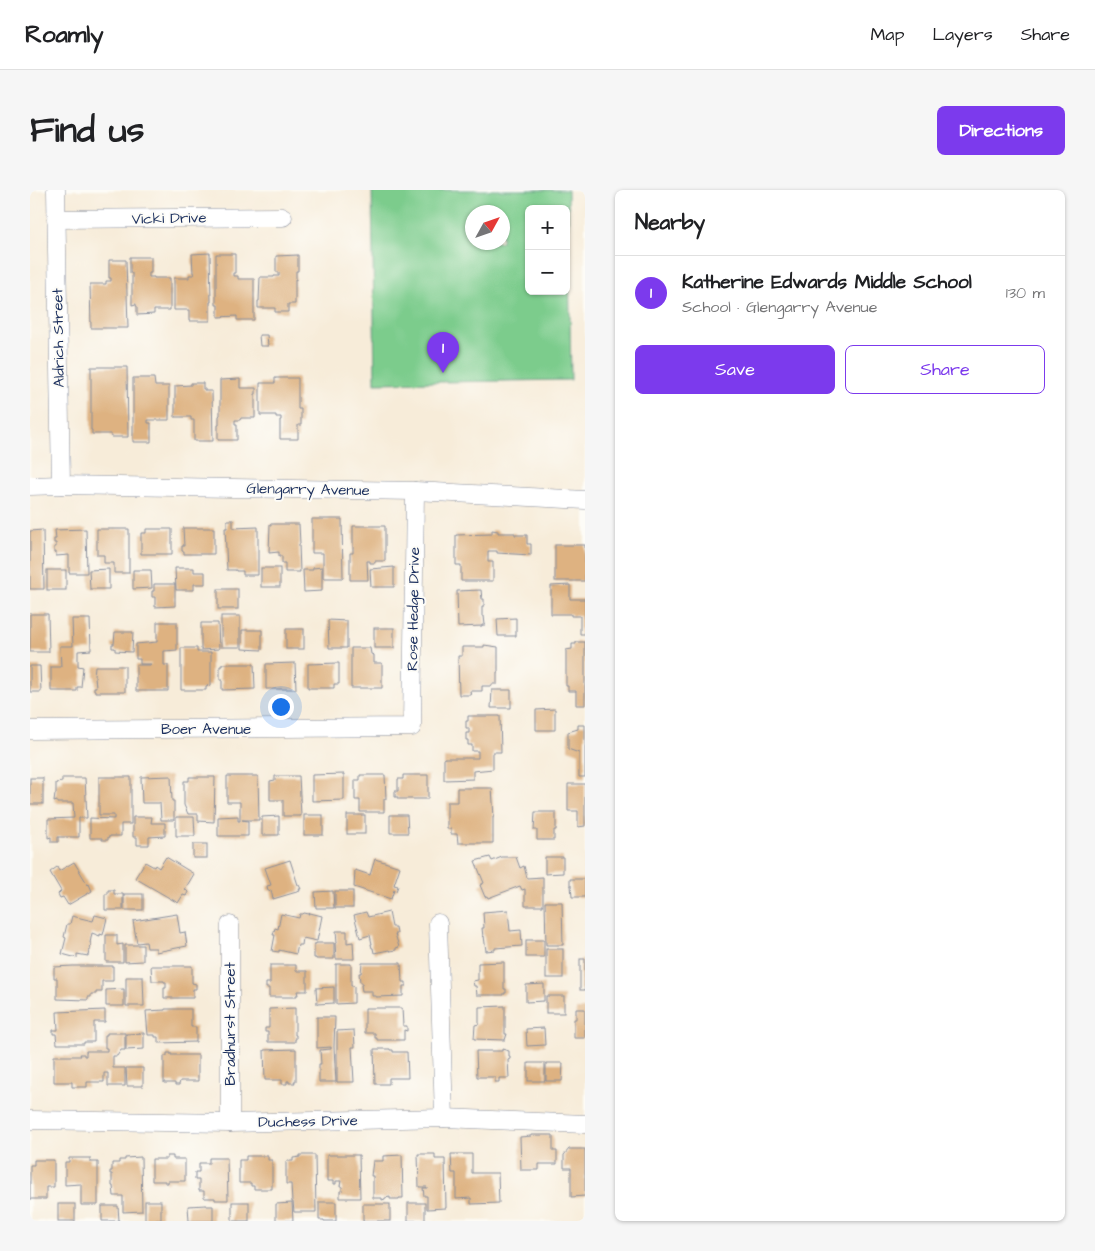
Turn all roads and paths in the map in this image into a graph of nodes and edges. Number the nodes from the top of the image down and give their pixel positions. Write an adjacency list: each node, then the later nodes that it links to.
1 (56, 190): 3 (street, Aldrich Street)
2 (283, 217): 3 (street, Vicki Drive)
3 (56, 220): 4 (street, Aldrich Street)
4 (61, 485): 5 (street, Glengarry Avenue); 6 (street, Glengarry Avenue)
5 (30, 486)
6 (415, 491): 7 (street, Glengarry Avenue); 8 (street, Rose Hedge Drive)
7 (585, 500)
8 (412, 728): 9 (street, Boer Avenue)
9 (30, 730)
10 (438, 923): 12 (street)
11 (230, 925): 14 (street, Bradhurst Street)
12 (444, 1118): 14 (street, Duchess Drive); 15 (street, Duchess Drive)
13 (30, 1120): 14 (street, Duchess Drive)
14 (230, 1123)
15 (585, 1124)

